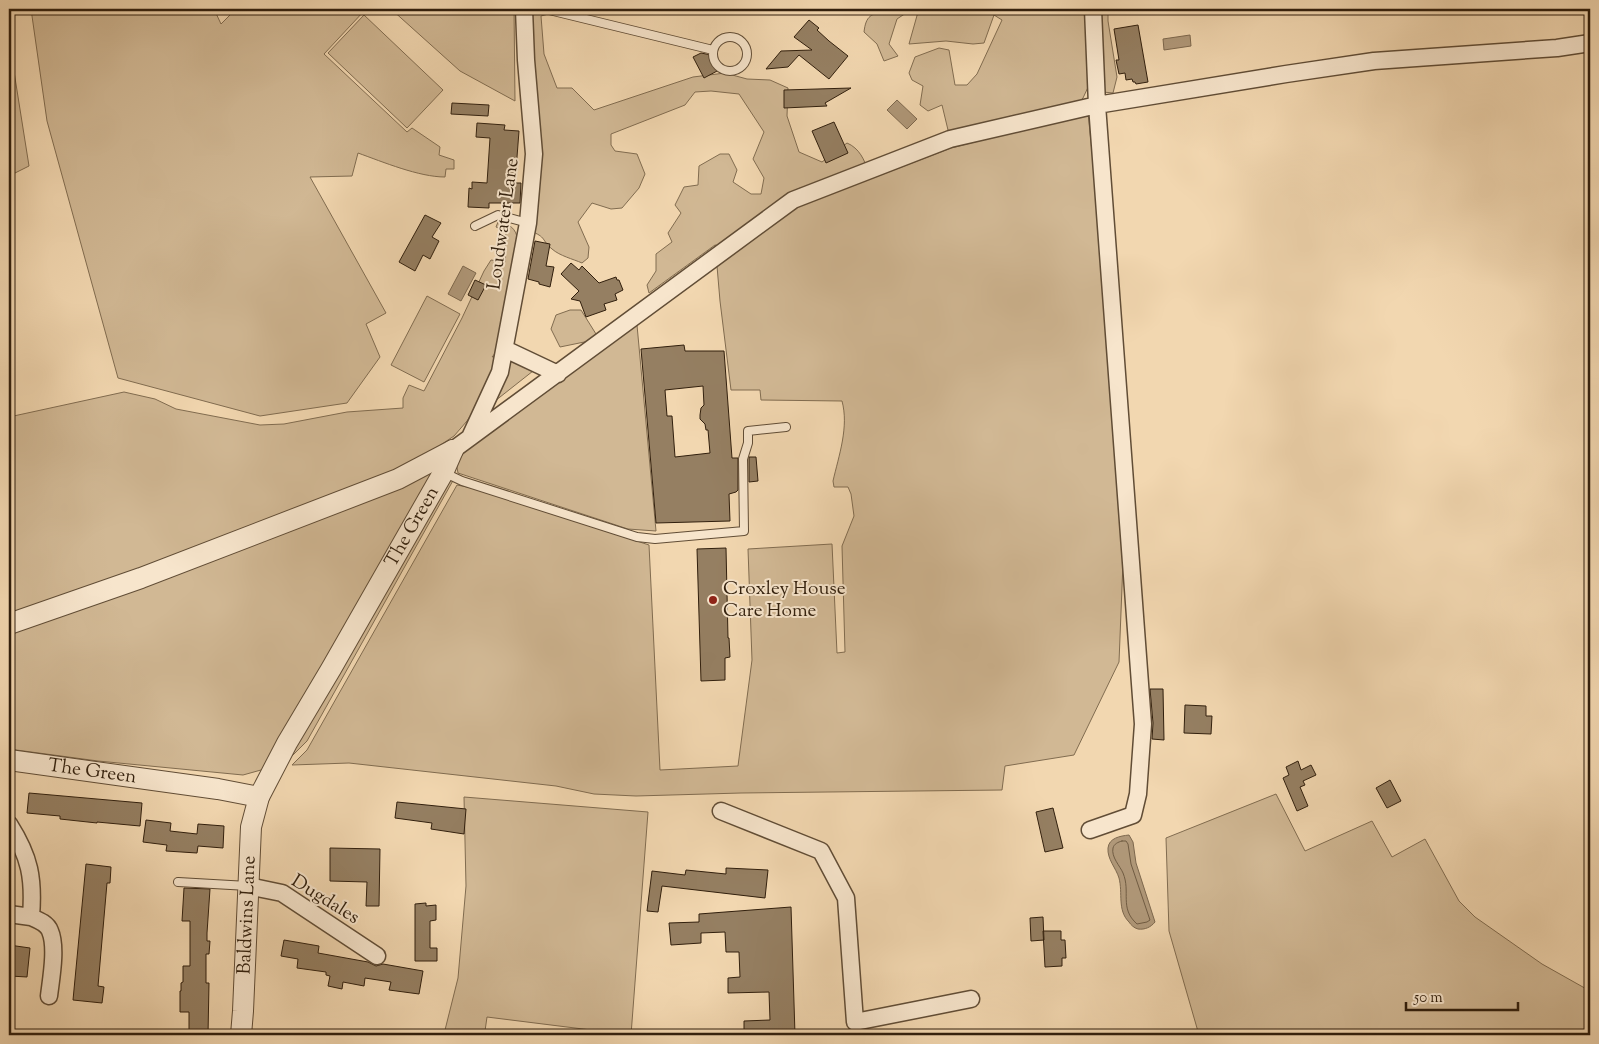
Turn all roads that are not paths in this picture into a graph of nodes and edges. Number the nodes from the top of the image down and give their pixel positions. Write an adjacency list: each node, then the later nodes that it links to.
1 (524, 9): 7 (street, Loudwater Lane)
2 (545, 9): 5 (lane)
3 (1093, 9): 6 (street)
4 (1590, 43): 6 (street)
5 (713, 50): 5 (lane)
6 (1097, 106): 10 (street); 20 (street)
7 (528, 223): 8 (lane); 9 (street, Loudwater Lane)
8 (475, 226)
9 (505, 349): 10 (street); 12 (street, Loudwater Lane)
10 (558, 374): 12 (street)
11 (786, 427): 14 (lane)
12 (470, 438): 13 (street)
13 (453, 450): 14 (street, The Green); 15 (street, The Green)
14 (443, 473): 17 (street, The Green)
15 (9, 624)
16 (9, 760): 17 (street, The Green)
17 (260, 797): 22 (street, Baldwins Lane)
18 (720, 811): 27 (street)
19 (9, 824): 24 (street)
20 (1090, 830)
21 (178, 882): 22 (lane)
22 (248, 886): 25 (street, Dugdales); 28 (street, Baldwins Lane)
23 (9, 914): 24 (street)
24 (31, 917): 26 (street)
25 (378, 956)
26 (49, 996)
27 (971, 999)
28 (241, 1035)

